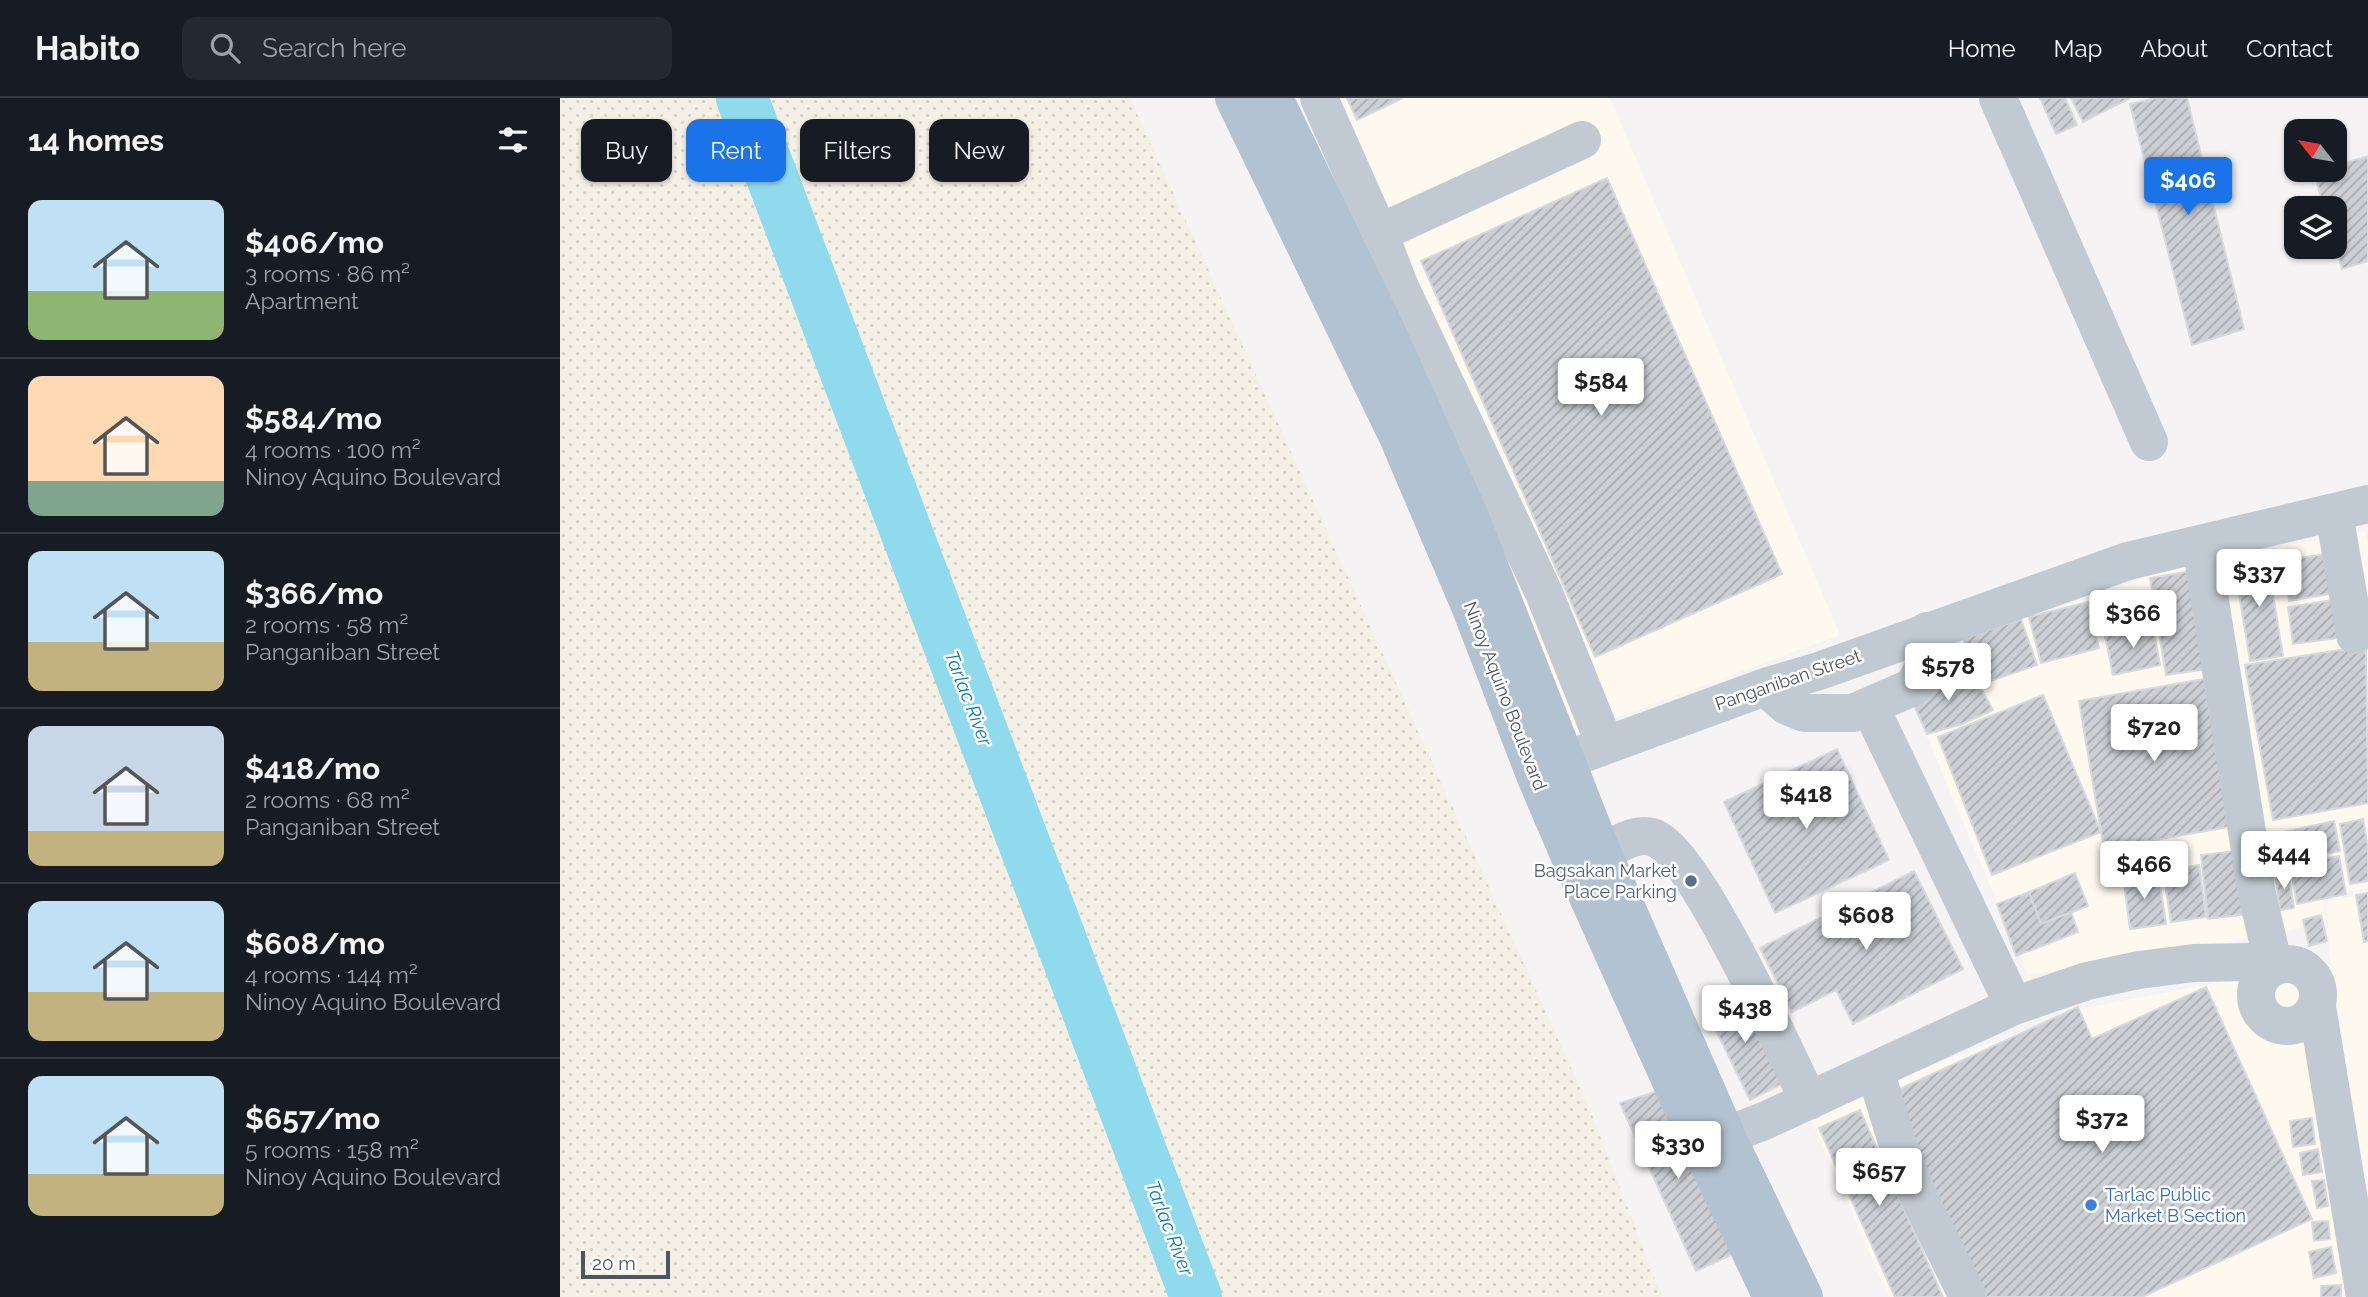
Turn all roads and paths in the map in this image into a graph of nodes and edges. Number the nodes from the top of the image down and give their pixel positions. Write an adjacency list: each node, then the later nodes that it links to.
1 (1234, 98): 15 (main road, Ninoy Aquino Boulevard)
2 (1275, 98): 15 (main road, Ninoy Aquino Boulevard)
3 (1319, 98): 6 (street)
4 (1998, 98): 7 (street)
5 (1582, 140): 6 (street)
6 (1379, 233): 14 (street)
7 (2149, 442)
8 (2351, 509): 9 (street, Panganiban Street); 11 (street)
9 (2202, 545): 10 (street, Panganiban Street); 17 (street)
10 (1927, 631): 12 (street, Panganiban Street); 13 (street)
11 (2355, 635)
12 (1765, 687): 13 (street); 14 (street, Panganiban Street)
13 (1870, 707): 18 (street)
14 (1605, 745): 15 (street, Panganiban Street)
15 (1550, 767): 16 (main road, Ninoy Aquino Boulevard); 22 (main road, Ninoy Aquino Boulevard)
16 (1602, 852): 21 (street); 22 (main road, Ninoy Aquino Boulevard)
17 (2270, 969): 18 (street); 19 (street); 19 (street)
18 (2014, 1006): 20 (street)
19 (2317, 1007): 26 (street)
20 (1875, 1070): 21 (street); 25 (street)
21 (1809, 1101): 22 (street)
22 (1713, 1141): 23 (main road, Ninoy Aquino Boulevard); 24 (main road, Ninoy Aquino Boulevard)
23 (1772, 1297)
24 (1804, 1297)
25 (1968, 1297)
26 (2365, 1297)

